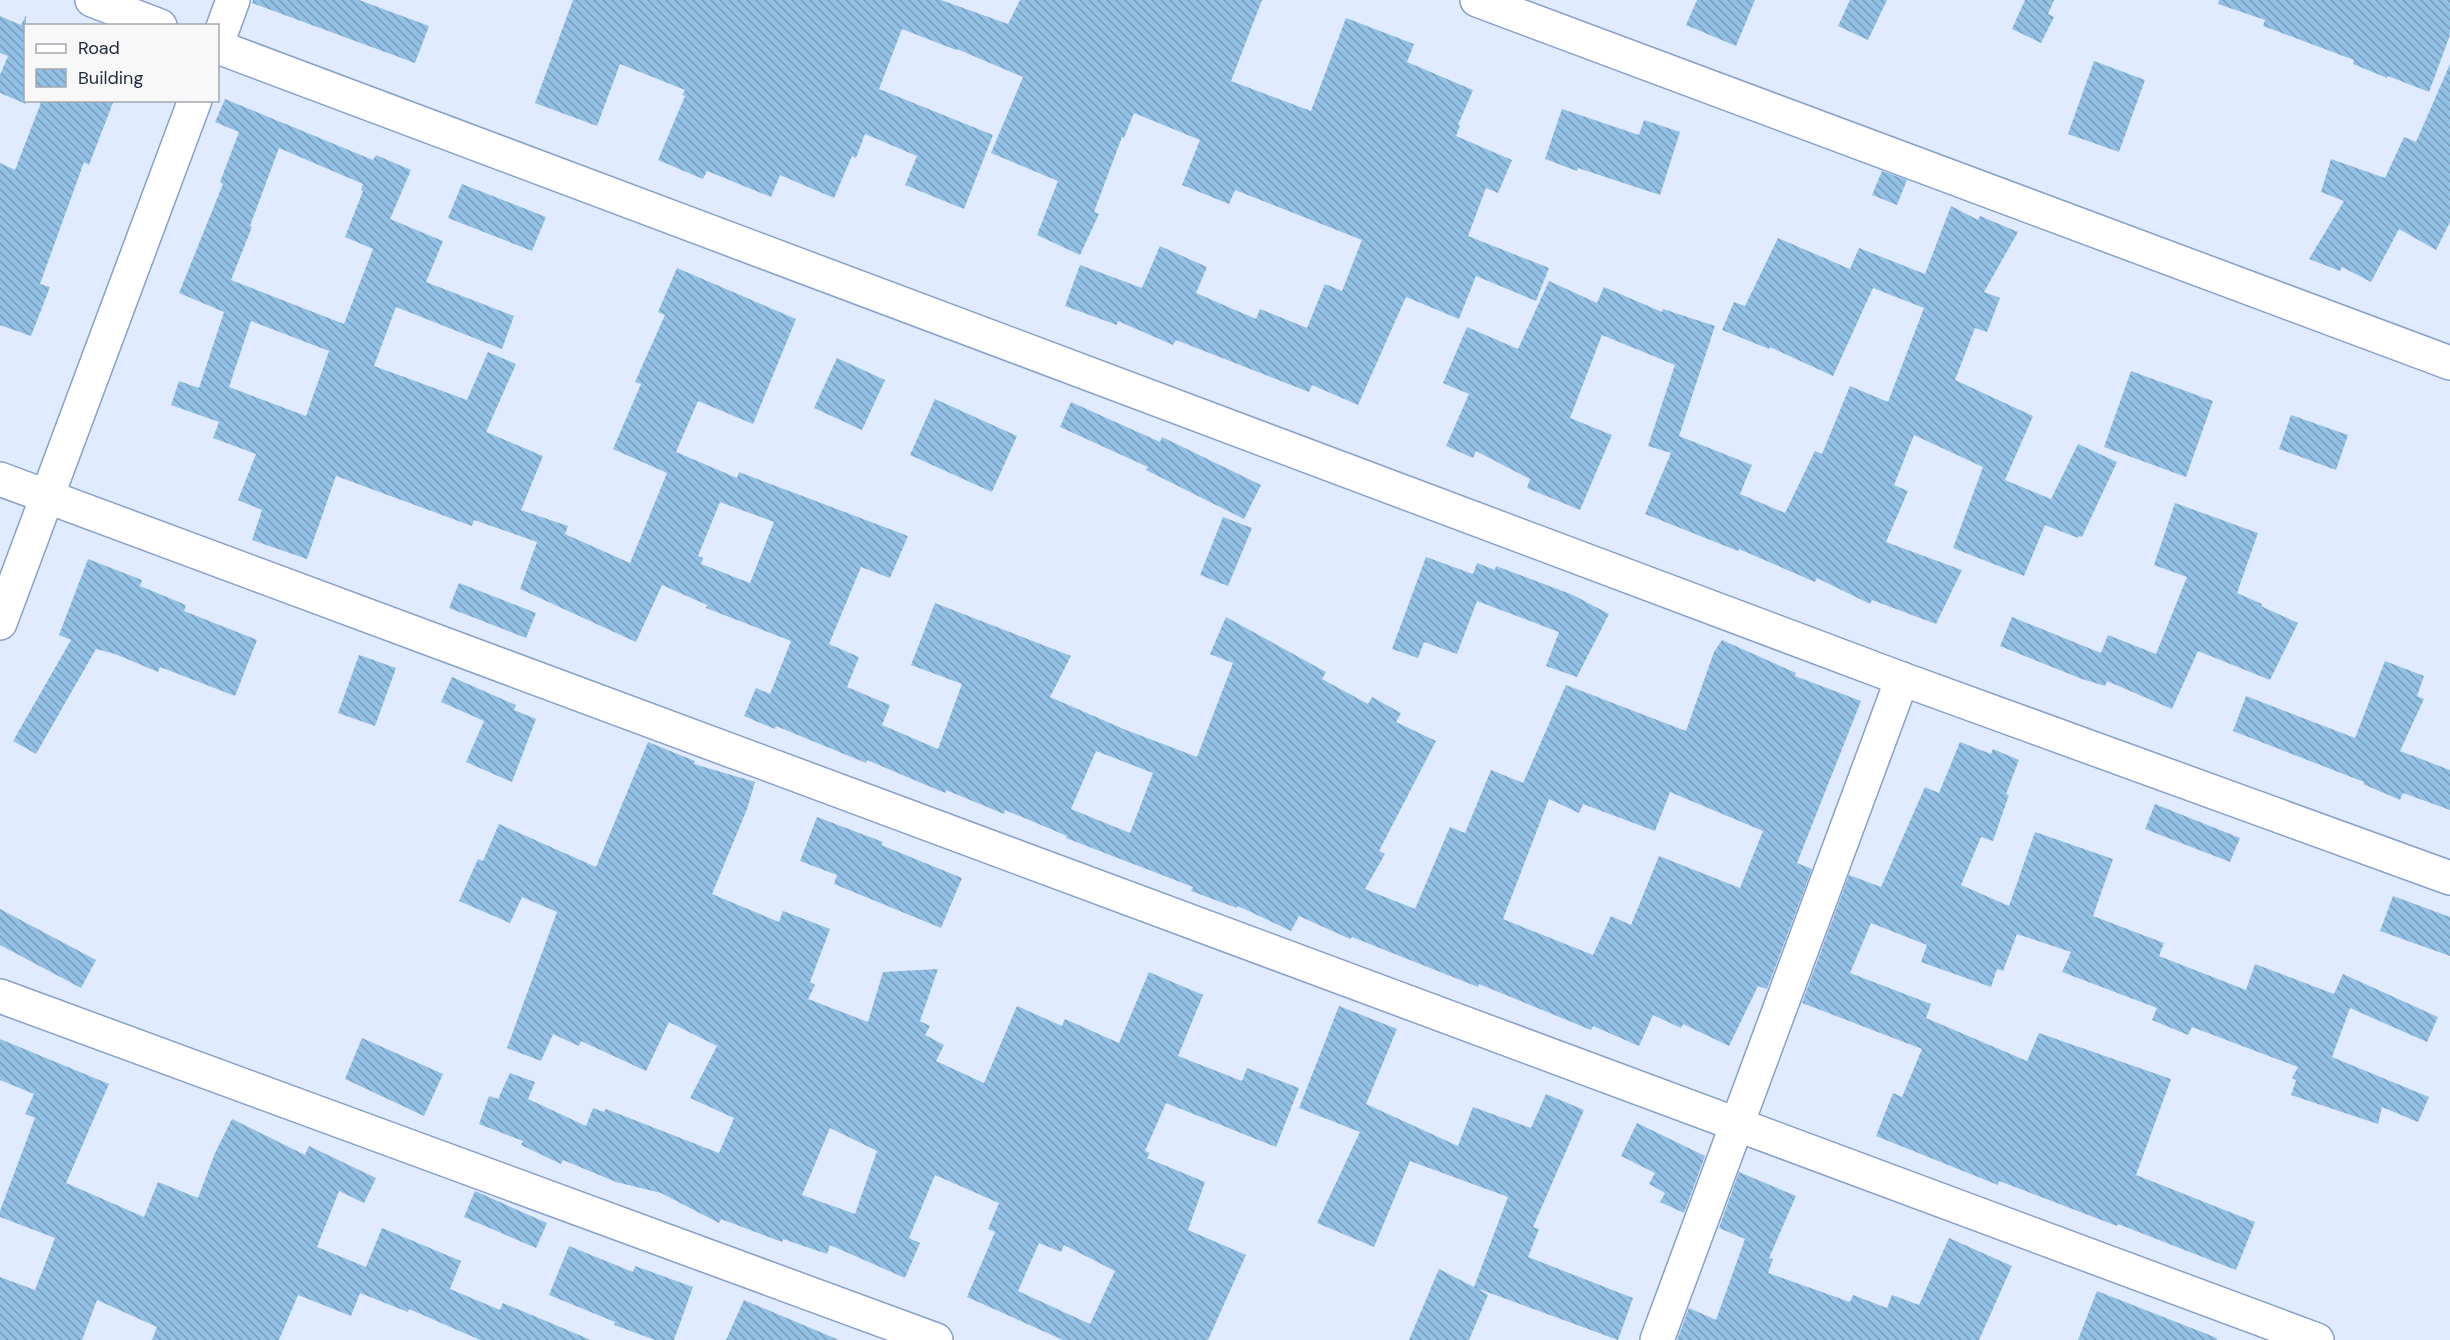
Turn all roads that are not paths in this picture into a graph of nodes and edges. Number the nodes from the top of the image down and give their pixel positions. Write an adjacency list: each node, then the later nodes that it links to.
1 (92, 0): 4 (street)
2 (233, 0): 5 (street)
3 (1477, 0): 8 (street)
4 (155, 24)
5 (219, 38)
6 (219, 47): 12 (street)
7 (194, 102): 10 (street)
8 (2450, 363)
9 (0, 479): 10 (street)
10 (46, 496): 11 (street); 15 (street)
11 (0, 623)
12 (1902, 679): 13 (street); 15 (street)
13 (2450, 878)
14 (0, 996): 16 (street)
15 (1737, 1125): 17 (street); 18 (street)
16 (936, 1340)
17 (1657, 1340)
18 (2317, 1340)

